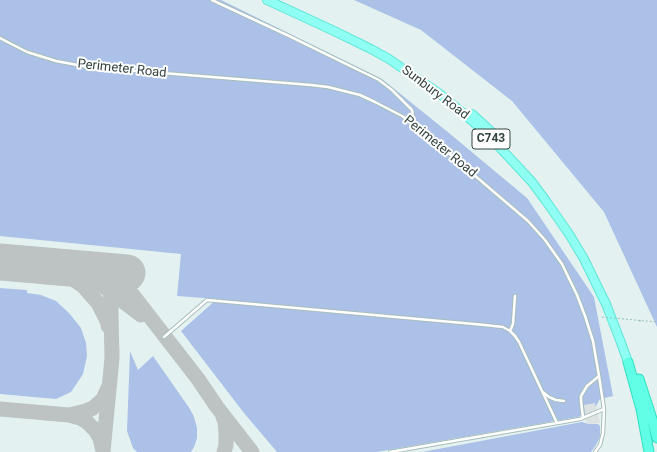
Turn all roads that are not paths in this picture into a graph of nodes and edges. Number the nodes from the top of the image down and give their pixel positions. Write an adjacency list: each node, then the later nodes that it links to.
1 (212, 0): 5 (lane)
2 (267, 0): 9 (main road, Sunbury Road / C743)
3 (280, 0): 9 (main road, Sunbury Road / C743)
4 (0, 38): 5 (lane, Perimeter Road)
5 (413, 124): 10 (lane, Perimeter Road)
6 (515, 296): 7 (lane)
7 (510, 331): 8 (lane); 11 (lane)
8 (164, 337)
9 (630, 362): 16 (highway, C743); 19 (highway, C743)
10 (599, 376): 13 (lane, Perimeter Road); 14 (lane)
11 (543, 392): 12 (lane); 15 (lane)
12 (564, 401)
13 (604, 409): 14 (lane); 18 (lane, Perimeter Road)
14 (583, 418): 15 (lane)
15 (557, 423): 17 (lane)
16 (657, 438)
17 (390, 452)
18 (597, 452)
19 (649, 452)

